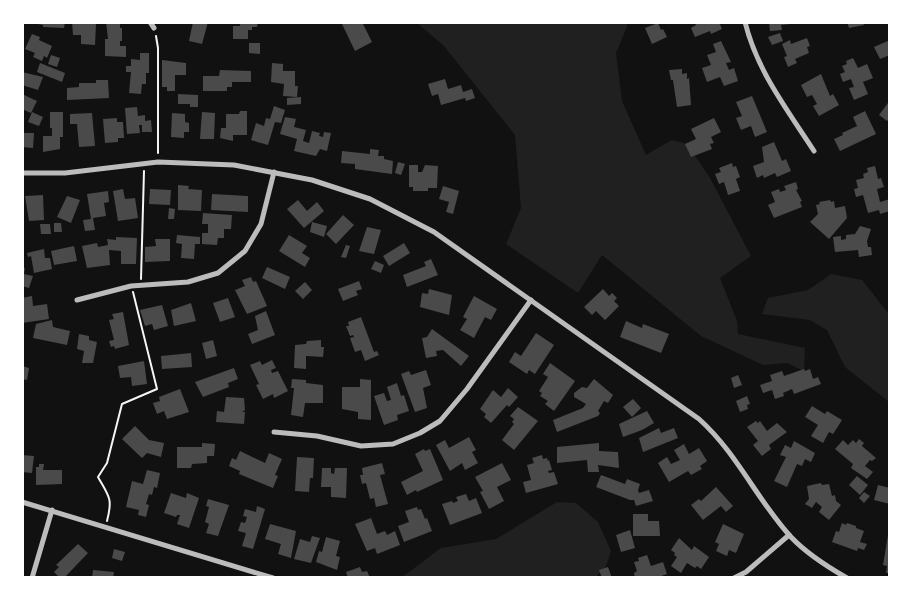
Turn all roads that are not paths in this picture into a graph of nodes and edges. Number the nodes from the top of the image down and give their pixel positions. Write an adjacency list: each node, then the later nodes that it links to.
1 (745, 22): 2 (street)
2 (814, 150)
3 (274, 172): 4 (street); 5 (street); 6 (street)
4 (22, 173)
5 (77, 300)
6 (531, 300): 7 (street); 10 (street)
7 (274, 432)
8 (22, 502): 9 (street)
9 (52, 510): 11 (street); 12 (street)
10 (789, 535): 13 (street); 14 (street)
11 (32, 578)
12 (273, 578)
13 (734, 578)
14 (847, 578)

